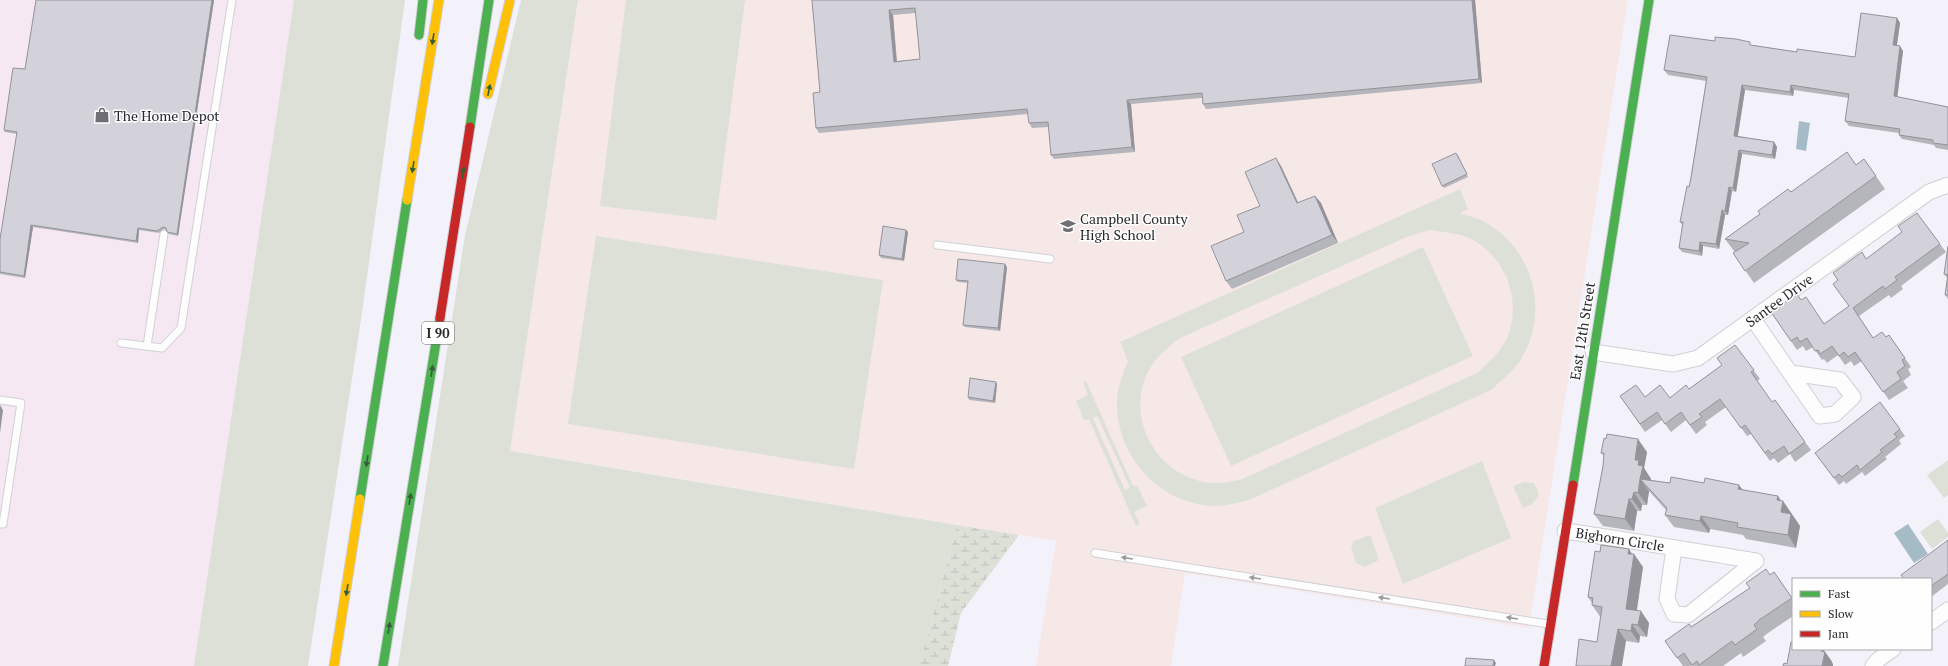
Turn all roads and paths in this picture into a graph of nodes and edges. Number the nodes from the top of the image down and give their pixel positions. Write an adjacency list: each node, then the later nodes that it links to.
1 (232, 0): 18 (lane)
2 (423, 0): 7 (main road)
3 (439, 0): 22 (main road, one-way to 22)
4 (489, 0): 15 (main road, I 90, one-way to 4)
5 (510, 0): 8 (main road, one-way to 5)
6 (1649, 0): 19 (main road, East 12th Street)
7 (418, 47)
8 (486, 104)
9 (477, 143): 15 (main road, I 90)
10 (406, 148): 22 (main road)
11 (1948, 185): 16 (street, Santee Drive)
12 (164, 234): 18 (lane)
13 (937, 245): 14 (lane)
14 (1050, 259)
15 (442, 306): 32 (main road, I 90, one-way to 15)
16 (1753, 319): 19 (street, Santee Drive); 20 (street)
17 (121, 343): 18 (lane)
18 (147, 346)
19 (1593, 352): 24 (main road, East 12th Street)
20 (1791, 373)
21 (0, 400): 23 (lane)
22 (371, 437): 31 (main road, one-way to 31)
23 (0, 524)
24 (1565, 531): 25 (street, Bighorn Circle); 29 (main road, East 12th Street)
25 (1674, 548): 25 (street, Bighorn Circle)
26 (1095, 553): 29 (lane, one-way to 26)
27 (1948, 610): 28 (street)
28 (1932, 621)
29 (1550, 624): 33 (main road, East 12th Street)
30 (1892, 650): 34 (street)
31 (334, 666)
32 (383, 666)
33 (1544, 666)
34 (1873, 666)

